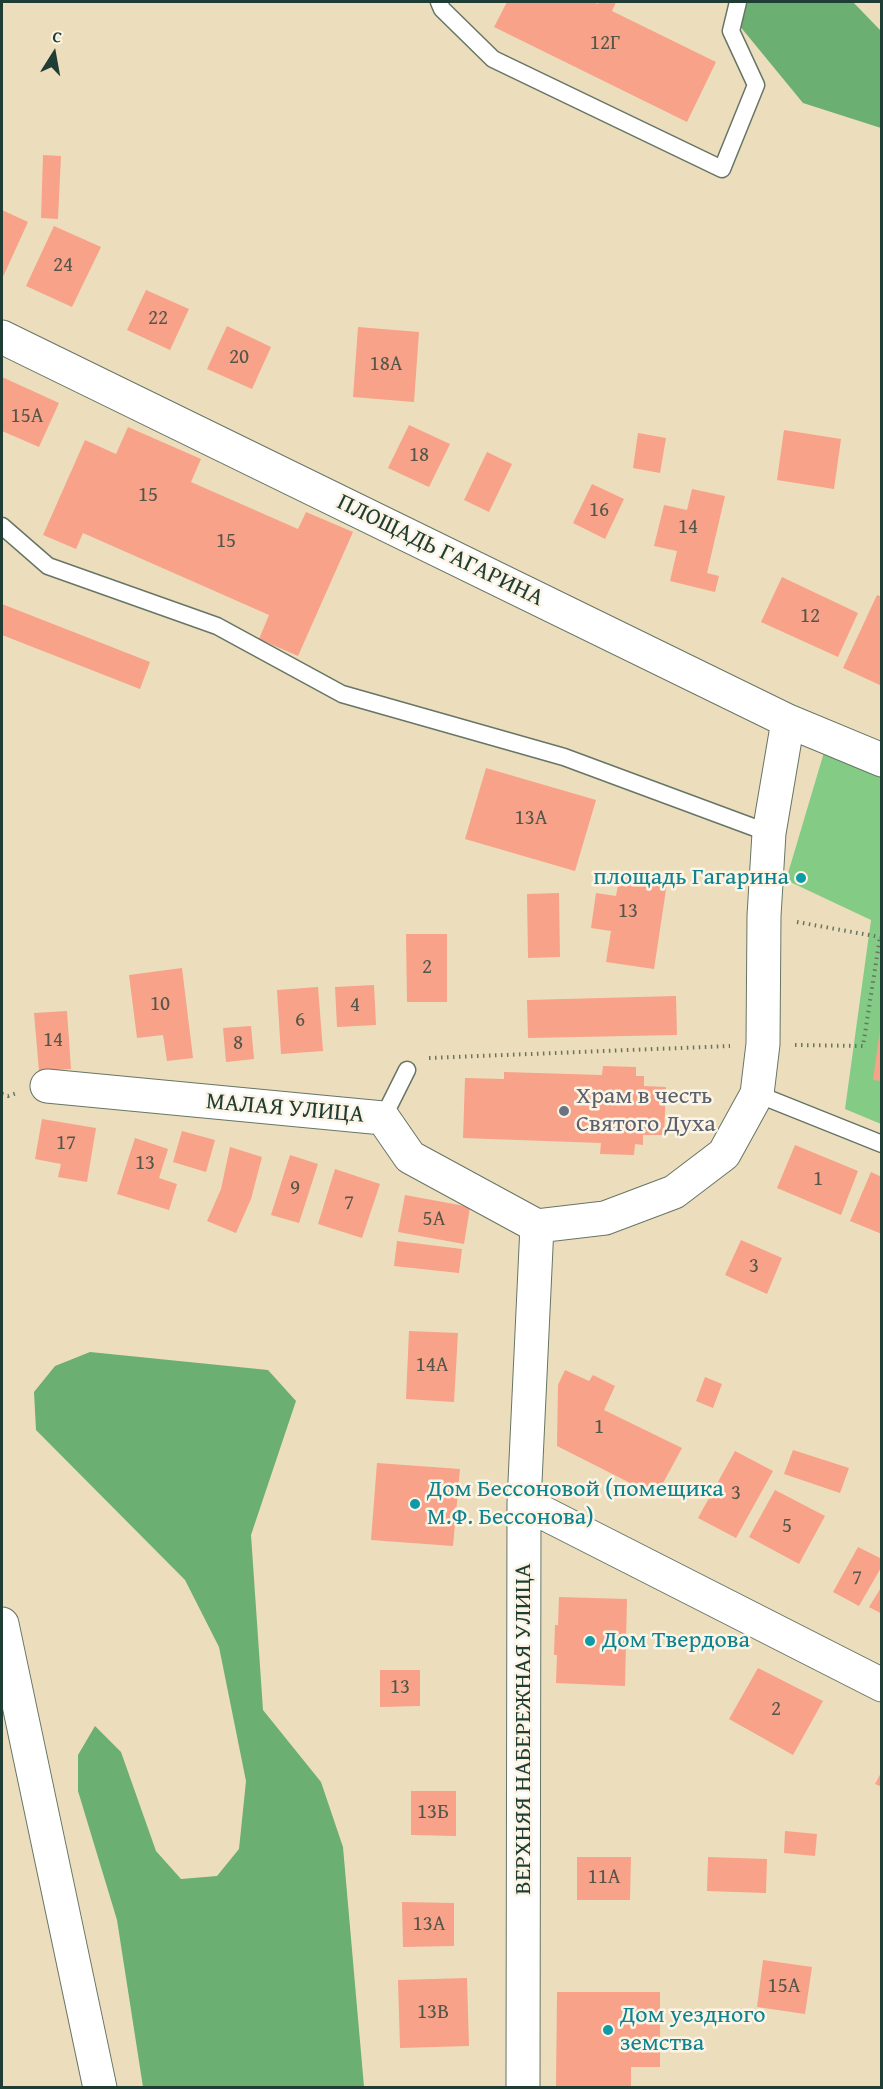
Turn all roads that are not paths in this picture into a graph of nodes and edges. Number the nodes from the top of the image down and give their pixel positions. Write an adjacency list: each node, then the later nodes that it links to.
1 (439, 2): 2 (lane)
2 (738, 2)
3 (2, 337): 5 (street, ПЛОЩАДЬ ГАГАРИНА)
4 (2, 526): 7 (lane)
5 (788, 721): 6 (street, ПЛОЩАДЬ ГАГАРИНА); 7 (street)
6 (882, 760)
7 (769, 833): 10 (street)
8 (407, 1070): 11 (lane)
9 (47, 1086): 11 (street, МАЛАЯ УЛИЦА)
10 (757, 1094): 12 (lane); 13 (street)
11 (382, 1118): 13 (street, МАЛАЯ УЛИЦА)
12 (882, 1144)
13 (537, 1226): 14 (street, ВЕРХНЯЯ НАБЕРЕЖНАЯ УЛИЦА)
14 (524, 1503): 16 (street); 18 (street, ВЕРХНЯЯ НАБЕРЕЖНАЯ УЛИЦА)
15 (2, 1624): 17 (street)
16 (882, 1685)
17 (100, 2088)
18 (523, 2088)

